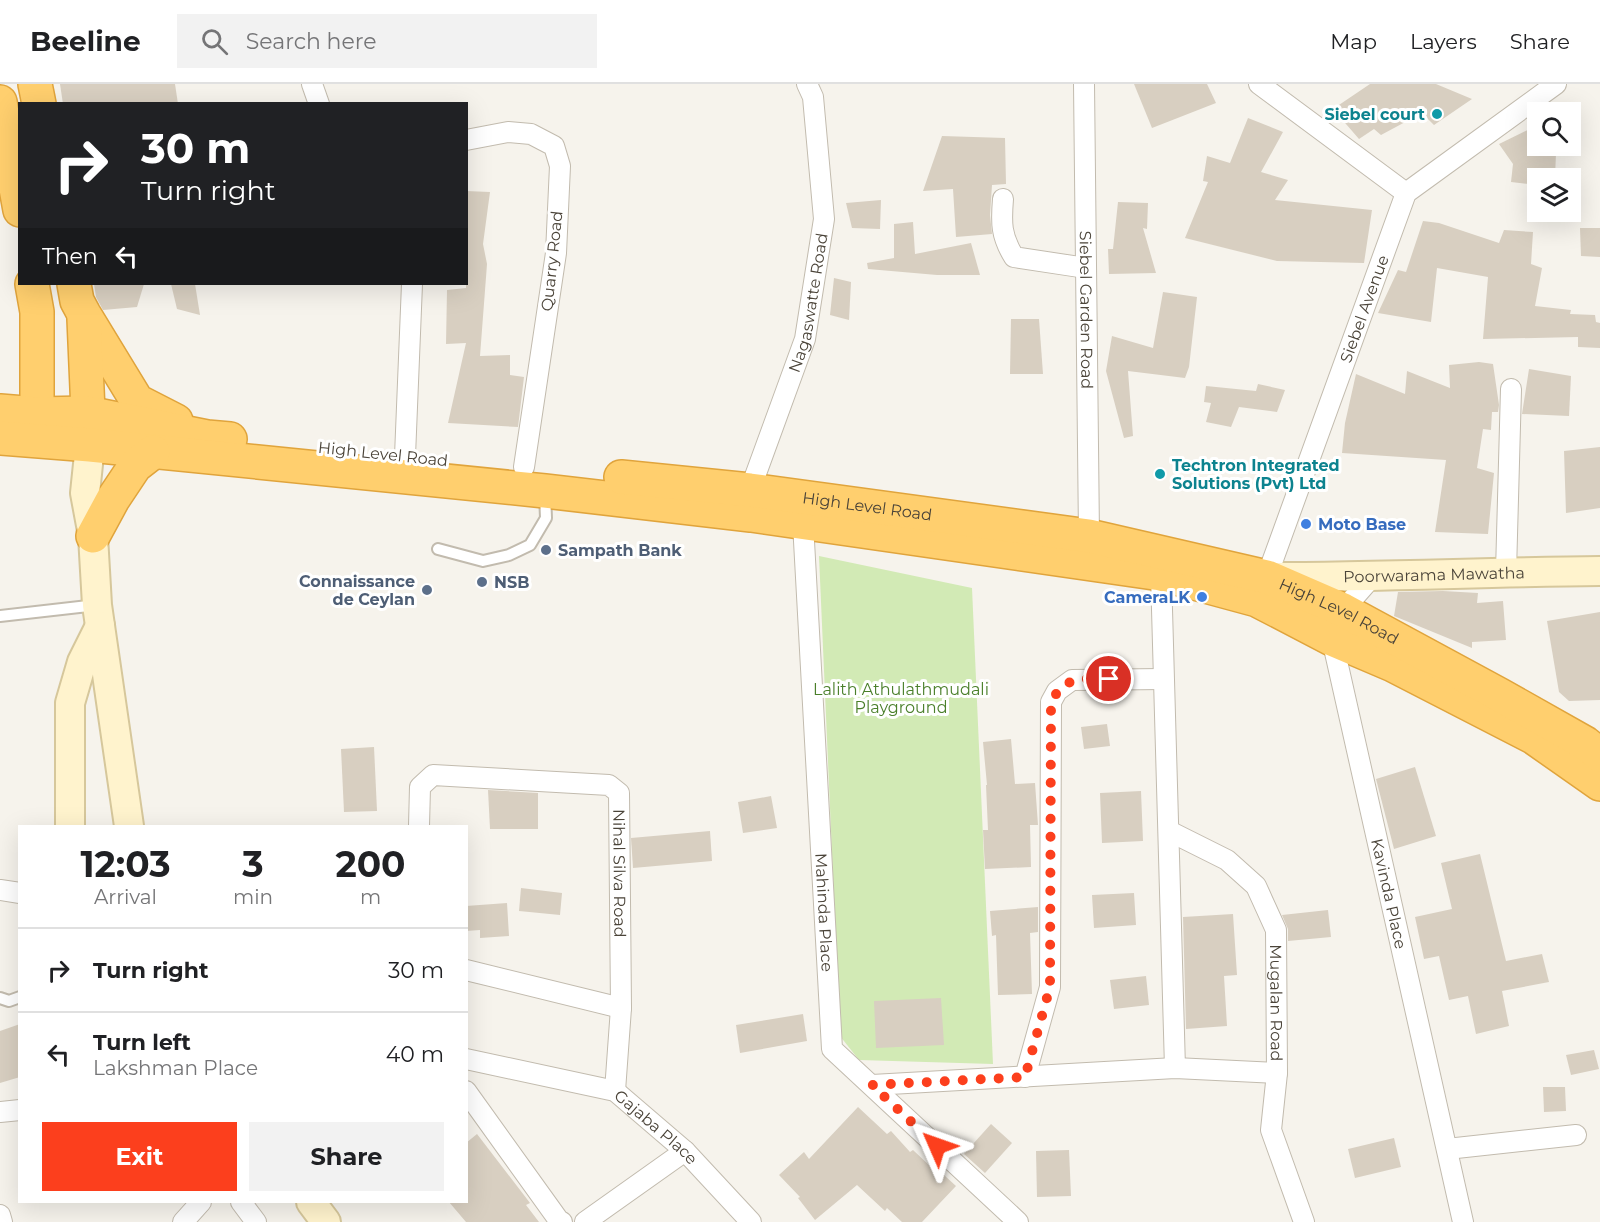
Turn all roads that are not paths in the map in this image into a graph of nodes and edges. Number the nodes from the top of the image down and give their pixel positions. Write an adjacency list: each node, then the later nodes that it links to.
1 (35, 84): 8 (highway)
2 (312, 84): 9 (street)
3 (807, 84): 31 (street, Nagaswatte Road)
4 (1084, 84): 14 (street, Siebel Garden Road)
5 (1259, 84): 12 (street)
6 (1556, 84): 12 (street)
7 (0, 102): 11 (highway)
8 (39, 102)
9 (319, 102)
10 (468, 140): 29 (street, Quarry Road)
11 (14, 193)
12 (1406, 194): 40 (street, Siebel Avenue)
13 (1003, 199): 14 (street)
14 (1086, 268): 34 (street, Siebel Garden Road)
15 (32, 285): 22 (highway)
16 (74, 285): 18 (highway)
17 (412, 285): 28 (street)
18 (84, 314): 21 (highway); 23 (highway)
19 (1511, 389): 37 (street)
20 (0, 411): 22 (highway, High Level Road)
21 (87, 413): 22 (highway, High Level Road); 23 (highway, High Level Road); 26 (highway)
22 (37, 414): 25 (highway)
23 (207, 436): 28 (highway, High Level Road)
24 (0, 438): 25 (highway, High Level Road)
25 (56, 443): 26 (highway, High Level Road); 30 (main road)
26 (90, 445): 27 (highway, High Level Road); 30 (main road)
27 (153, 452): 29 (highway, High Level Road); 33 (highway)
28 (405, 456): 29 (highway, High Level Road)
29 (534, 479): 31 (highway, High Level Road); 35 (lane)
30 (85, 493): 33 (main road)
31 (751, 502): 32 (highway, High Level Road); 34 (highway, High Level Road)
32 (803, 523): 38 (highway, High Level Road); 61 (street, Mahinda Place)
33 (93, 536): 42 (main road)
34 (1089, 536): 40 (highway, High Level Road)
35 (438, 549)
36 (1600, 571): 37 (main road, Poorwarama Mawatha)
37 (1506, 572): 39 (main road, Poorwarama Mawatha)
38 (1161, 574): 40 (highway, High Level Road); 44 (street)
39 (1372, 577): 40 (main road, Poorwarama Mawatha); 43 (street)
40 (1262, 589): 43 (highway, High Level Road)
41 (0, 616): 42 (lane)
42 (98, 616): 47 (main road); 48 (main road)
43 (1338, 625): 45 (highway, High Level Road); 46 (highway, High Level Road); 67 (street, Kavinda Place)
44 (1163, 680): 50 (street); 60 (street)
45 (1600, 755)
46 (1600, 784)
47 (70, 825)
48 (129, 825)
49 (419, 825): 56 (street, Nihal Silva Road)
50 (1169, 831): 58 (street); 59 (street, Mugalan Road)
51 (0, 890): 52 (street)
52 (18, 892)
53 (468, 970): 56 (street)
54 (0, 998): 55 (lane)
55 (18, 999)
56 (621, 1008): 62 (street, Nihal Silva Road)
57 (468, 1059): 62 (street, Gajaba Place)
58 (1175, 1068): 59 (street); 60 (street)
59 (1277, 1073): 81 (street, Mugalan Road)
60 (1025, 1077): 61 (street)
61 (872, 1085): 80 (street, Mahinda Place)
62 (615, 1091): 68 (street, Gajaba Place)
63 (468, 1094): 77 (street)
64 (18, 1110): 65 (street)
65 (0, 1112)
66 (1576, 1135): 67 (street)
67 (1447, 1149): 82 (street, Kavinda Place)
68 (685, 1151): 78 (street); 79 (street, Gajaba Place)
69 (200, 1203): 74 (street)
70 (242, 1203): 75 (street)
71 (312, 1203): 76 (main road)
72 (0, 1215): 73 (street)
73 (2, 1222)
74 (183, 1222)
75 (256, 1222)
76 (326, 1222)
77 (562, 1222)
78 (585, 1222)
79 (751, 1222)
80 (1018, 1222)
81 (1304, 1222)
82 (1463, 1222)

